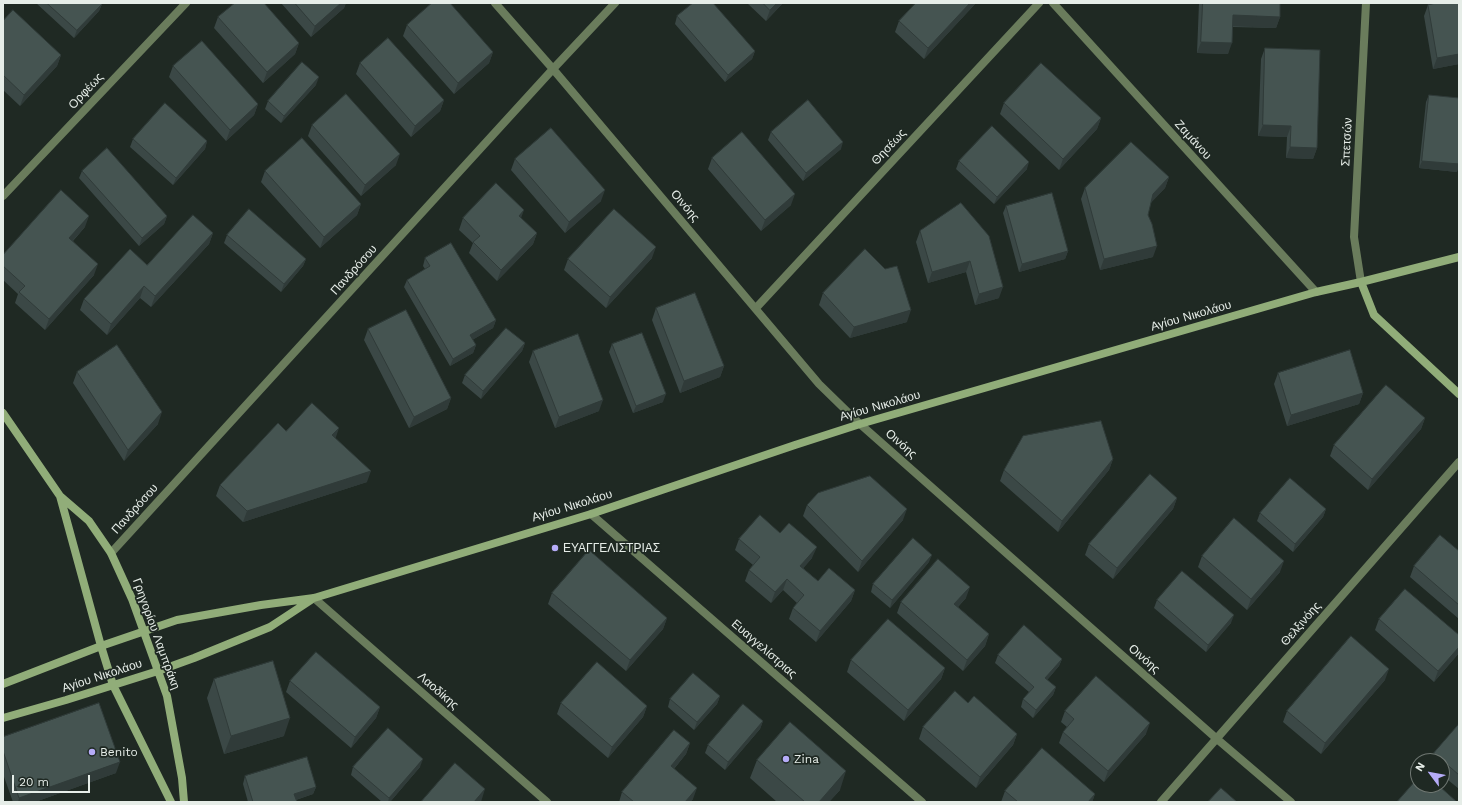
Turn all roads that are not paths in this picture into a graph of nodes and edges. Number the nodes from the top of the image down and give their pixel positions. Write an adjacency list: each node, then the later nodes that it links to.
1 (186, 3): 8 (street, Ορφέως)
2 (495, 3): 7 (street, Οινόης)
3 (615, 3): 7 (street, Πανδρόσου)
4 (1039, 3): 12 (street, Θησέως)
5 (1053, 3): 11 (street, Ζαμάνου)
6 (1366, 3): 10 (street, Σπετσών)
7 (553, 69): 12 (street, Οινόης); 19 (street, Πανδρόσου)
8 (3, 196)
9 (1459, 257): 10 (street, Αγίου Νικολάου)
10 (1361, 282): 11 (street, Αγίου Νικολάου); 13 (street)
11 (1316, 292): 15 (street, Αγίου Νικολάου)
12 (756, 308): 15 (street, Οινόης)
13 (1459, 394)
14 (3, 413): 17 (street, Γρηγορίου Λαμπράκη)
15 (860, 424): 18 (street, Αγίου Νικολάου); 27 (street, Οινόης)
16 (1459, 462): 27 (street, Θελξινόης)
17 (60, 496): 19 (street, Γρηγορίου Λαμπράκη); 22 (street, Γρηγορίου Λαμπράκη)
18 (591, 514): 20 (street, Αγίου Νικολάου); 31 (street, Ευαγγελίστριας)
19 (111, 553): 21 (street, Γρηγορίου Λαμπράκη)
20 (314, 598): 21 (street, Αγίου Νικολάου); 23 (street, Αγίου Νικολάου); 30 (street, Λαοδίκης)
21 (143, 632): 22 (street, Αγίου Νικολάου); 23 (street, Γρηγορίου Λαμπράκη)
22 (101, 646): 24 (street, Αγίου Νικολάου); 25 (street, Γρηγορίου Λαμπράκη)
23 (158, 671): 25 (street, Αγίου Νικολάου); 29 (street, Γρηγορίου Λαμπράκη)
24 (3, 684)
25 (113, 685): 26 (street, Αγίου Νικολάου); 28 (street, Γρηγορίου Λαμπράκη)
26 (3, 718)
27 (1217, 739): 32 (street, Θελξινόης); 33 (street, Οινόης)
28 (171, 802)
29 (184, 802)
30 (546, 802)
31 (922, 802)
32 (1161, 802)
33 (1291, 802)

